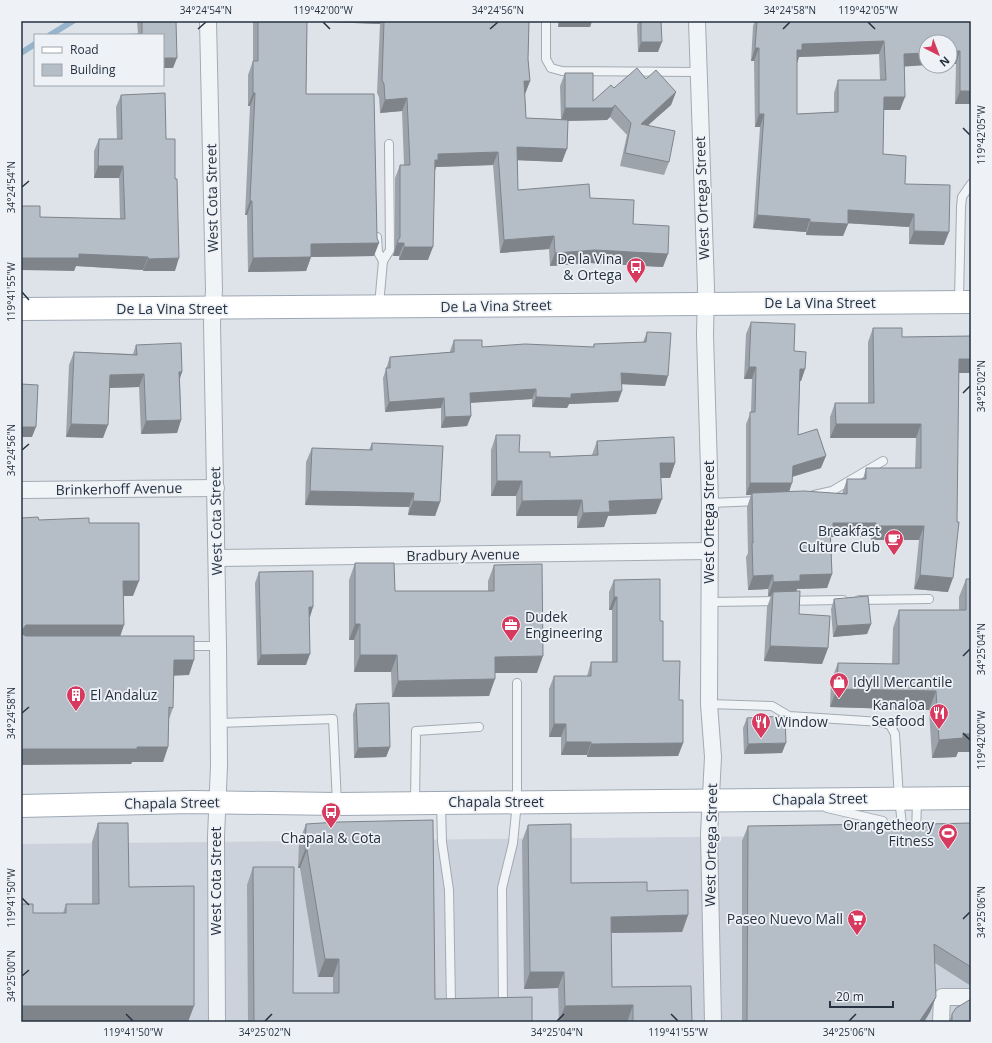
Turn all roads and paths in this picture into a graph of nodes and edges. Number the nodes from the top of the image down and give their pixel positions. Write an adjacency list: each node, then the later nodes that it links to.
1 (208, 21): 11 (street, West Cota Street)
2 (546, 21): 4 (lane)
3 (697, 21): 4 (street, West Ortega Street)
4 (697, 72): 10 (street, West Ortega Street)
5 (389, 144): 8 (lane)
6 (971, 184): 9 (lane)
7 (377, 229): 8 (lane)
8 (383, 261): 12 (lane)
9 (965, 302): 10 (main road, De La Vina Street)
10 (706, 303): 12 (main road, De La Vina Street); 19 (street, West Ortega Street)
11 (213, 308): 12 (main road, De La Vina Street); 13 (main road, De La Vina Street); 15 (street, West Cota Street)
12 (379, 308)
13 (21, 309)
14 (883, 461): 17 (lane)
15 (216, 488): 16 (street, Brinkerhoff Avenue); 21 (street, West Cota Street)
16 (21, 490)
17 (806, 498)
18 (770, 501): 19 (lane)
19 (710, 503): 20 (street, West Ortega Street)
20 (709, 551): 21 (street, Bradbury Avenue); 23 (street, West Ortega Street)
21 (217, 558): 25 (street, West Cota Street)
22 (929, 598): 23 (lane)
23 (710, 602): 27 (street, West Ortega Street)
24 (179, 646): 25 (lane)
25 (218, 646): 28 (street, West Cota Street)
26 (518, 683): 35 (lane)
27 (709, 704): 30 (lane); 32 (street, West Ortega Street)
28 (218, 723): 34 (street, West Cota Street); 38 (lane)
29 (479, 727): 36 (lane)
30 (908, 798): 31 (main road, Chapala Street); 33 (main road, Chapala Street); 40 (lane); 41 (lane)
31 (971, 798)
32 (712, 799): 33 (main road, Chapala Street); 35 (main road, Chapala Street); 47 (street, West Ortega Street)
33 (789, 799): 42 (lane)
34 (217, 802): 38 (main road, Chapala Street); 39 (main road, Chapala Street); 46 (street, West Cota Street)
35 (517, 802): 37 (main road, Chapala Street); 45 (lane)
36 (415, 803): 37 (main road, Chapala Street); 38 (main road, Chapala Street)
37 (441, 803): 44 (lane)
38 (337, 804)
39 (21, 806)
40 (904, 839)
41 (916, 839)
42 (889, 840)
43 (971, 997): 48 (street)
44 (466, 1003)
45 (488, 1003)
46 (217, 1022)
47 (712, 1022)
48 (941, 1022)

